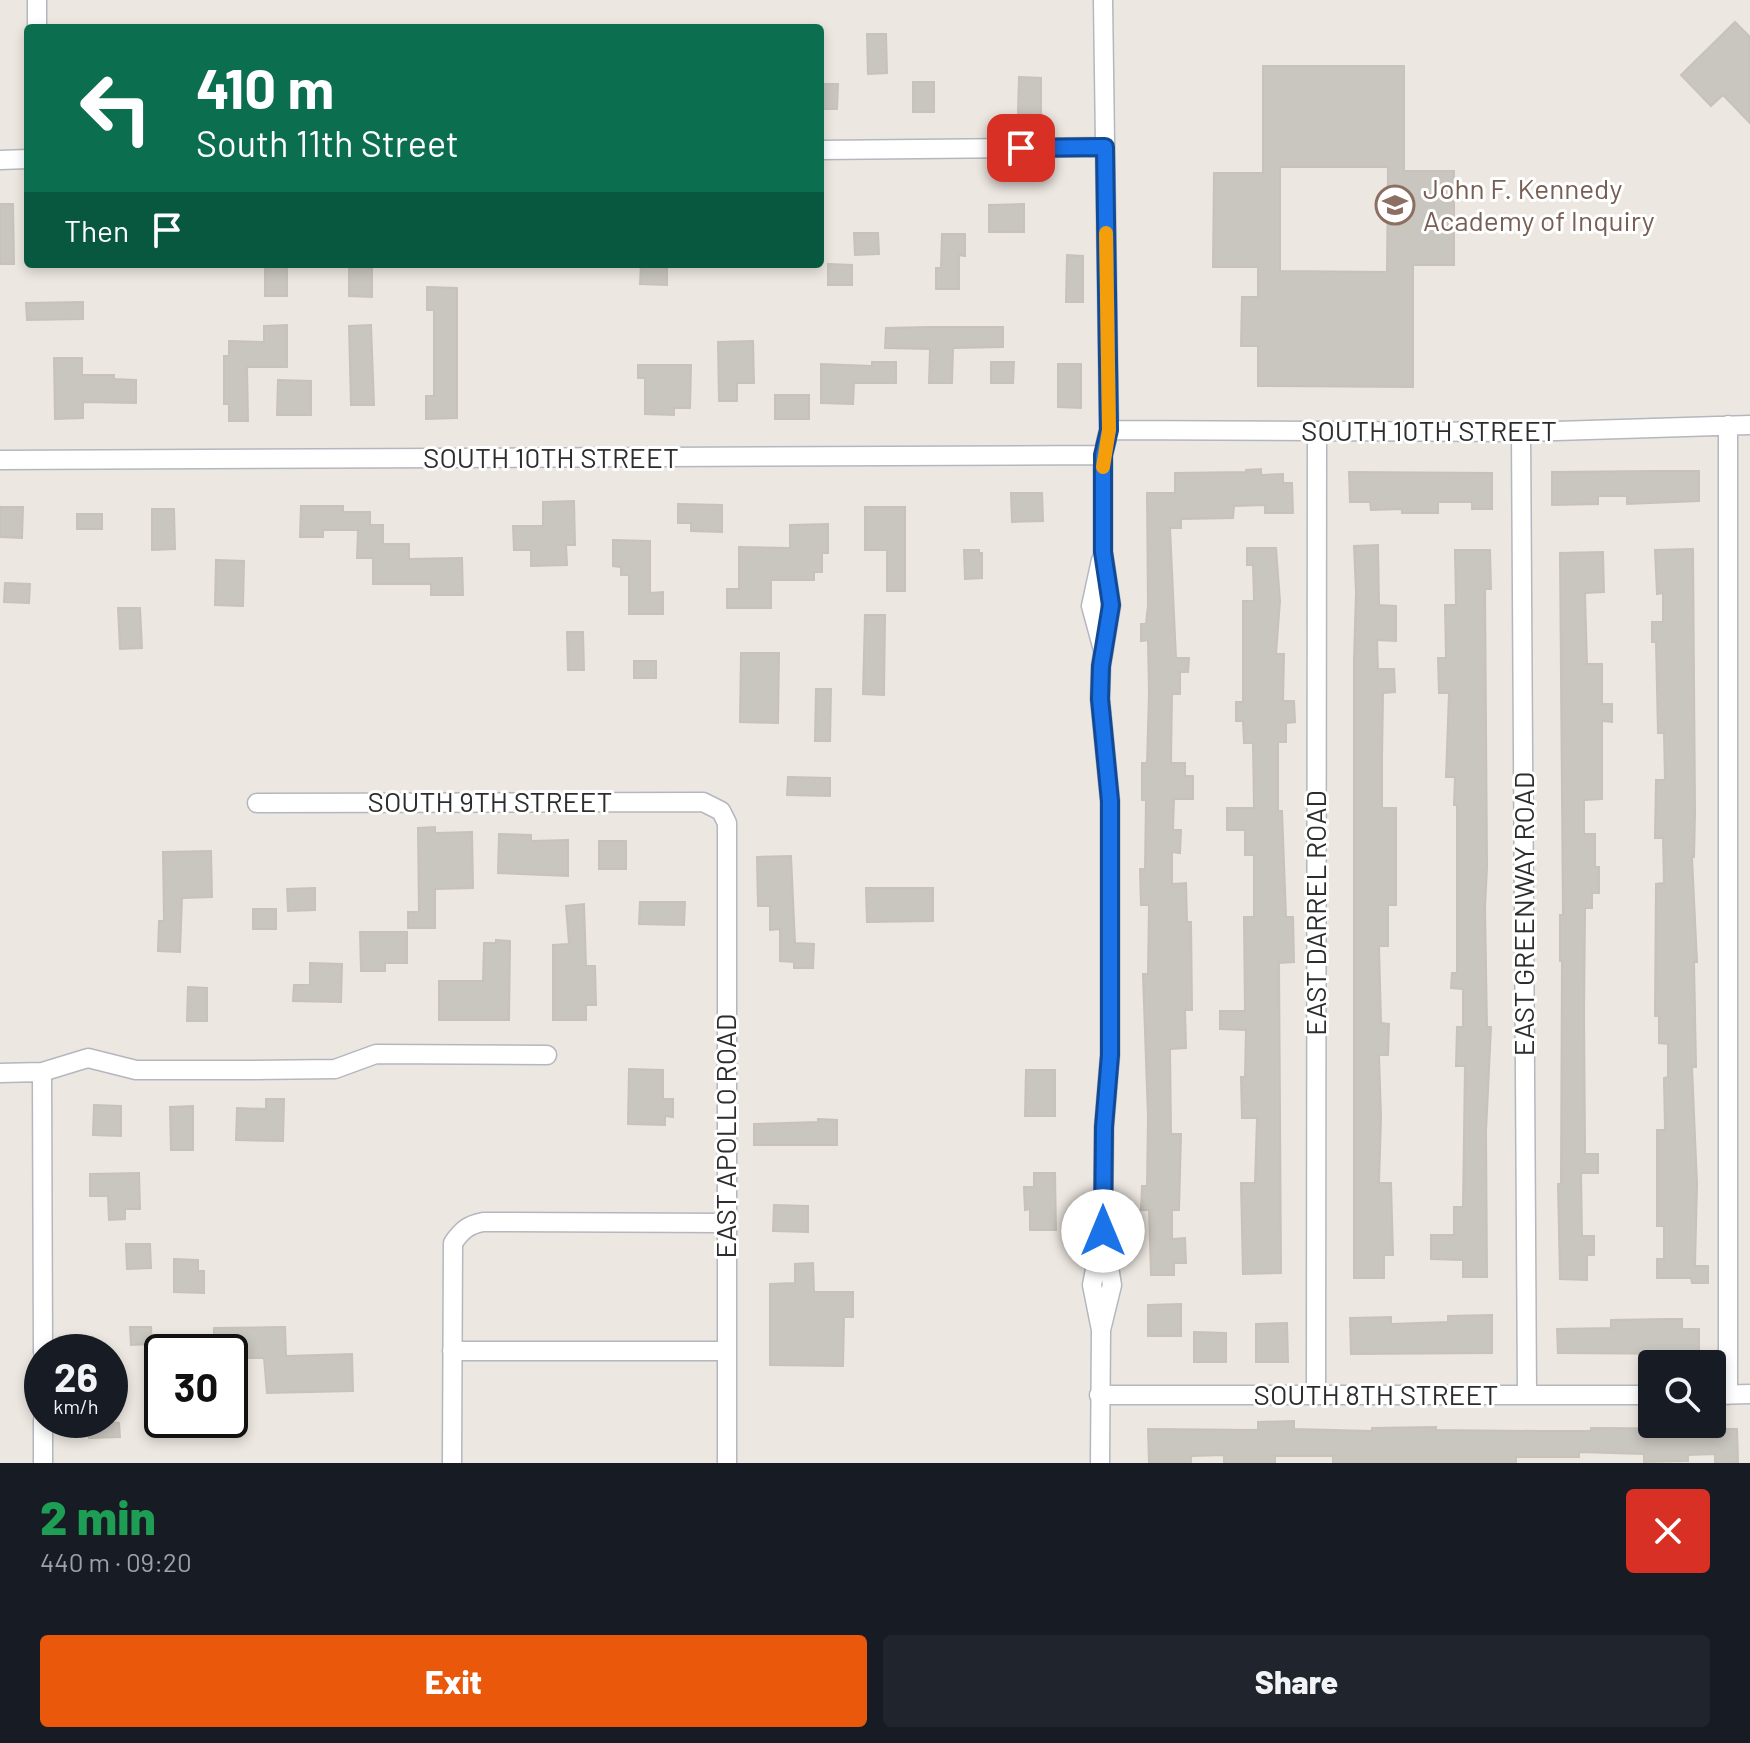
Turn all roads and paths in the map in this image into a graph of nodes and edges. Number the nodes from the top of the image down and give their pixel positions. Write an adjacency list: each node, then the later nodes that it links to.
1 (37, 0): 3 (street)
2 (1103, 0): 4 (street)
3 (37, 24)
4 (1105, 147): 5 (street); 10 (street)
5 (824, 150)
6 (24, 159): 7 (street)
7 (0, 160)
8 (1728, 425): 9 (street, SOUTH 10TH STREET); 12 (street, SOUTH 10TH STREET); 22 (street)
9 (1750, 425)
10 (1109, 430): 11 (street, SOUTH 10TH STREET); 13 (street)
11 (1317, 431): 12 (street, SOUTH 10TH STREET); 25 (street, EAST DARREL ROAD)
12 (1521, 432): 28 (street, EAST GREENWAY ROAD)
13 (1103, 455): 14 (street, SOUTH 10TH STREET); 27 (street)
14 (0, 460)
15 (257, 803): 16 (street, SOUTH 9TH STREET)
16 (721, 811): 20 (street, EAST APOLLO ROAD)
17 (547, 1055): 18 (street)
18 (42, 1072): 19 (street); 21 (street)
19 (0, 1073)
20 (726, 1223): 23 (street); 24 (street, EAST APOLLO ROAD)
21 (43, 1334)
22 (1720, 1350)
23 (452, 1351): 24 (street); 33 (street)
24 (727, 1351): 34 (street, EAST APOLLO ROAD)
25 (1316, 1394): 27 (street, SOUTH 8TH STREET); 28 (street, SOUTH 8TH STREET)
26 (1750, 1394): 30 (street)
27 (1099, 1395): 35 (street)
28 (1527, 1395): 29 (street, SOUTH 8TH STREET)
29 (1638, 1395)
30 (1726, 1395)
31 (43, 1438): 32 (street)
32 (43, 1463)
33 (452, 1463)
34 (727, 1463)
35 (1100, 1463)

